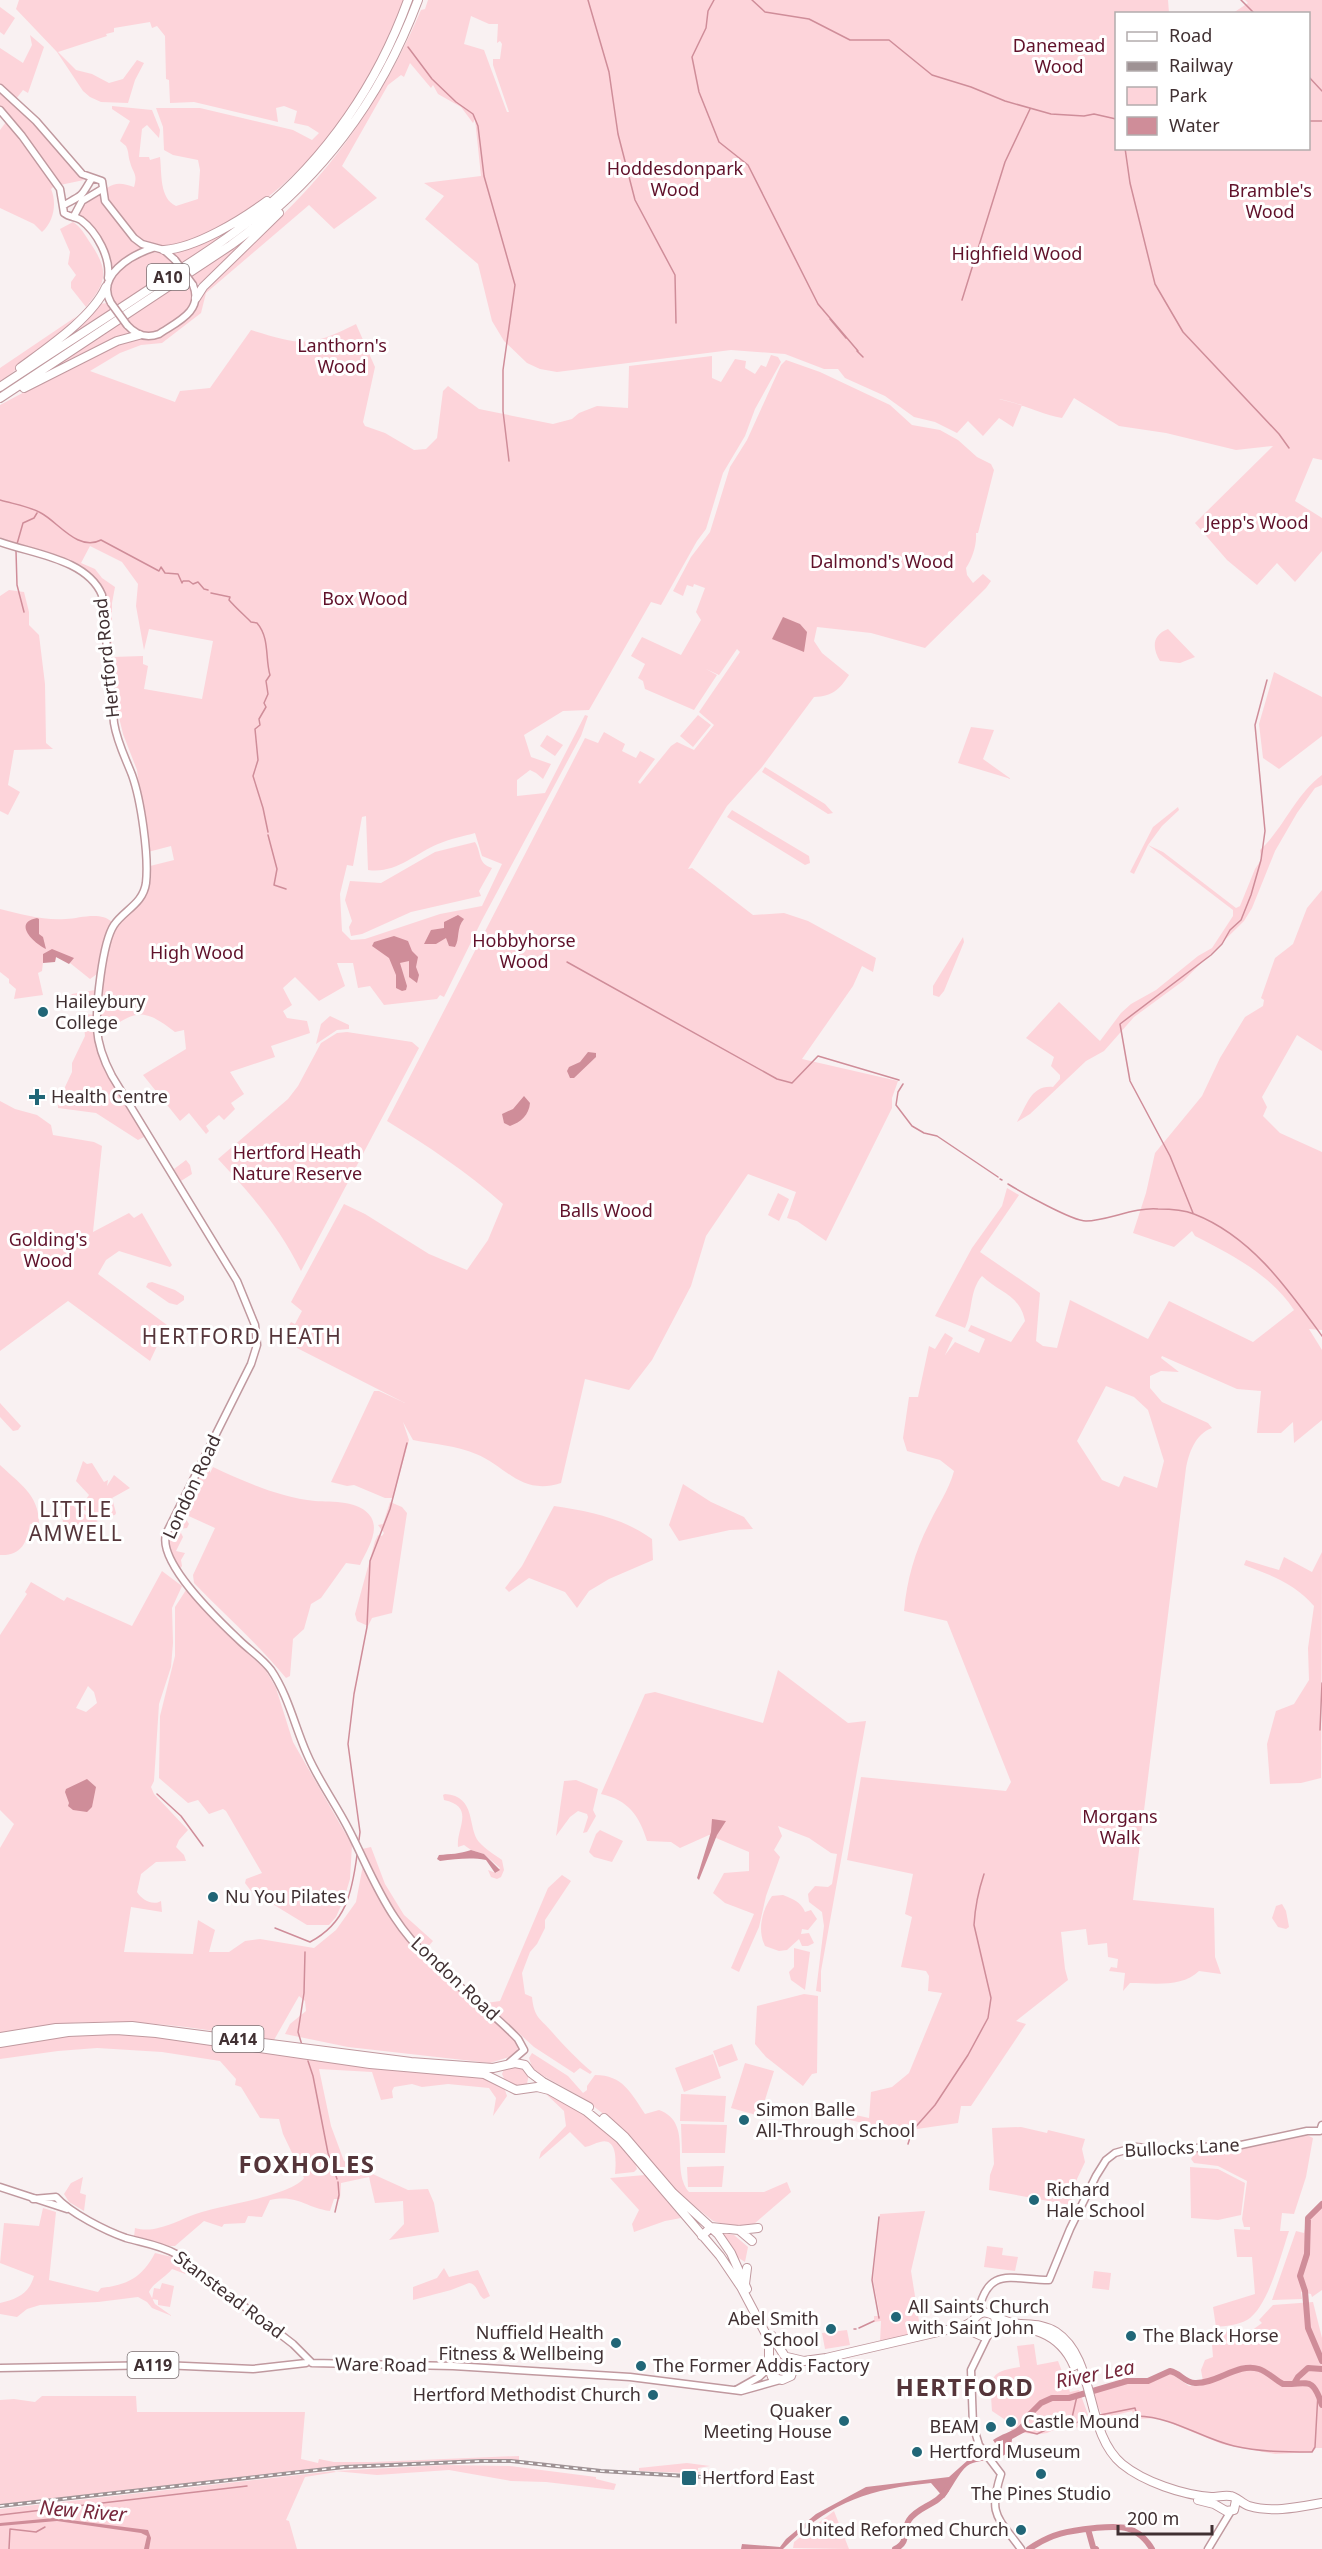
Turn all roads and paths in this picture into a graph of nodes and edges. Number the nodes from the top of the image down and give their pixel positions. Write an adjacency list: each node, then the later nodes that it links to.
1 (408, 0): 5 (highway, A10)
2 (418, 0): 7 (highway, A10)
3 (0, 88): 6 (main road)
4 (0, 110): 9 (main road)
5 (323, 149): 12 (highway); 17 (highway, A10)
6 (92, 178): 8 (main road); 9 (main road)
7 (308, 180): 15 (highway); 18 (highway, A10)
8 (102, 189): 10 (main road); 11 (main road, A10)
9 (64, 205): 10 (main road)
10 (74, 216): 13 (main road)
11 (154, 248): 12 (main road, A10); 13 (main road, A10)
12 (164, 250): 15 (main road, A10, bridge)
13 (108, 278): 14 (main road)
14 (106, 287): 16 (main road, bridge); 17 (highway)
15 (196, 298): 16 (main road, A10)
16 (139, 335): 18 (highway)
17 (0, 385)
18 (0, 400)
19 (0, 542): 20 (main road, Hertford Road)
20 (116, 922): 23 (main road, London Road)
21 (0, 2037): 24 (highway, A414)
22 (0, 2043): 27 (highway, A414)
23 (523, 2052): 24 (main road); 25 (main road)
24 (507, 2064): 25 (highway); 27 (highway)
25 (525, 2066): 26 (highway)
26 (531, 2073): 28 (highway); 31 (highway)
27 (500, 2081): 28 (highway)
28 (528, 2087): 34 (highway)
29 (1321, 2128): 38 (main road, Bullocks Lane)
30 (0, 2185): 45 (main road, Stanstead Road)
31 (711, 2227): 33 (highway); 34 (highway); 37 (highway)
32 (758, 2228): 33 (highway)
33 (739, 2230): 35 (highway)
34 (702, 2236): 46 (highway)
35 (752, 2241)
36 (747, 2268): 37 (highway)
37 (745, 2284): 44 (highway)
38 (982, 2301): 39 (main road); 40 (main road)
39 (992, 2314): 40 (highway); 41 (highway); 51 (highway)
40 (975, 2317): 42 (highway); 44 (highway)
41 (991, 2332): 42 (highway); 43 (main road); 51 (highway)
42 (977, 2334): 43 (main road); 48 (highway)
43 (981, 2349): 57 (main road)
44 (786, 2356): 46 (highway); 48 (highway)
45 (308, 2362): 47 (main road, Ware Road / A119); 50 (main road, Ware Road / A119)
46 (770, 2365): 49 (highway); 50 (main road)
47 (0, 2368)
48 (793, 2371): 49 (highway)
49 (780, 2380): 50 (main road, Ware Road / A119)
50 (736, 2390)
51 (1086, 2395): 52 (highway); 54 (highway)
52 (1225, 2496): 54 (highway); 54 (highway)
53 (1322, 2503): 54 (highway)
54 (1229, 2507): 55 (highway); 56 (main road)
55 (1322, 2508)
56 (1208, 2548)
57 (1021, 2549)

